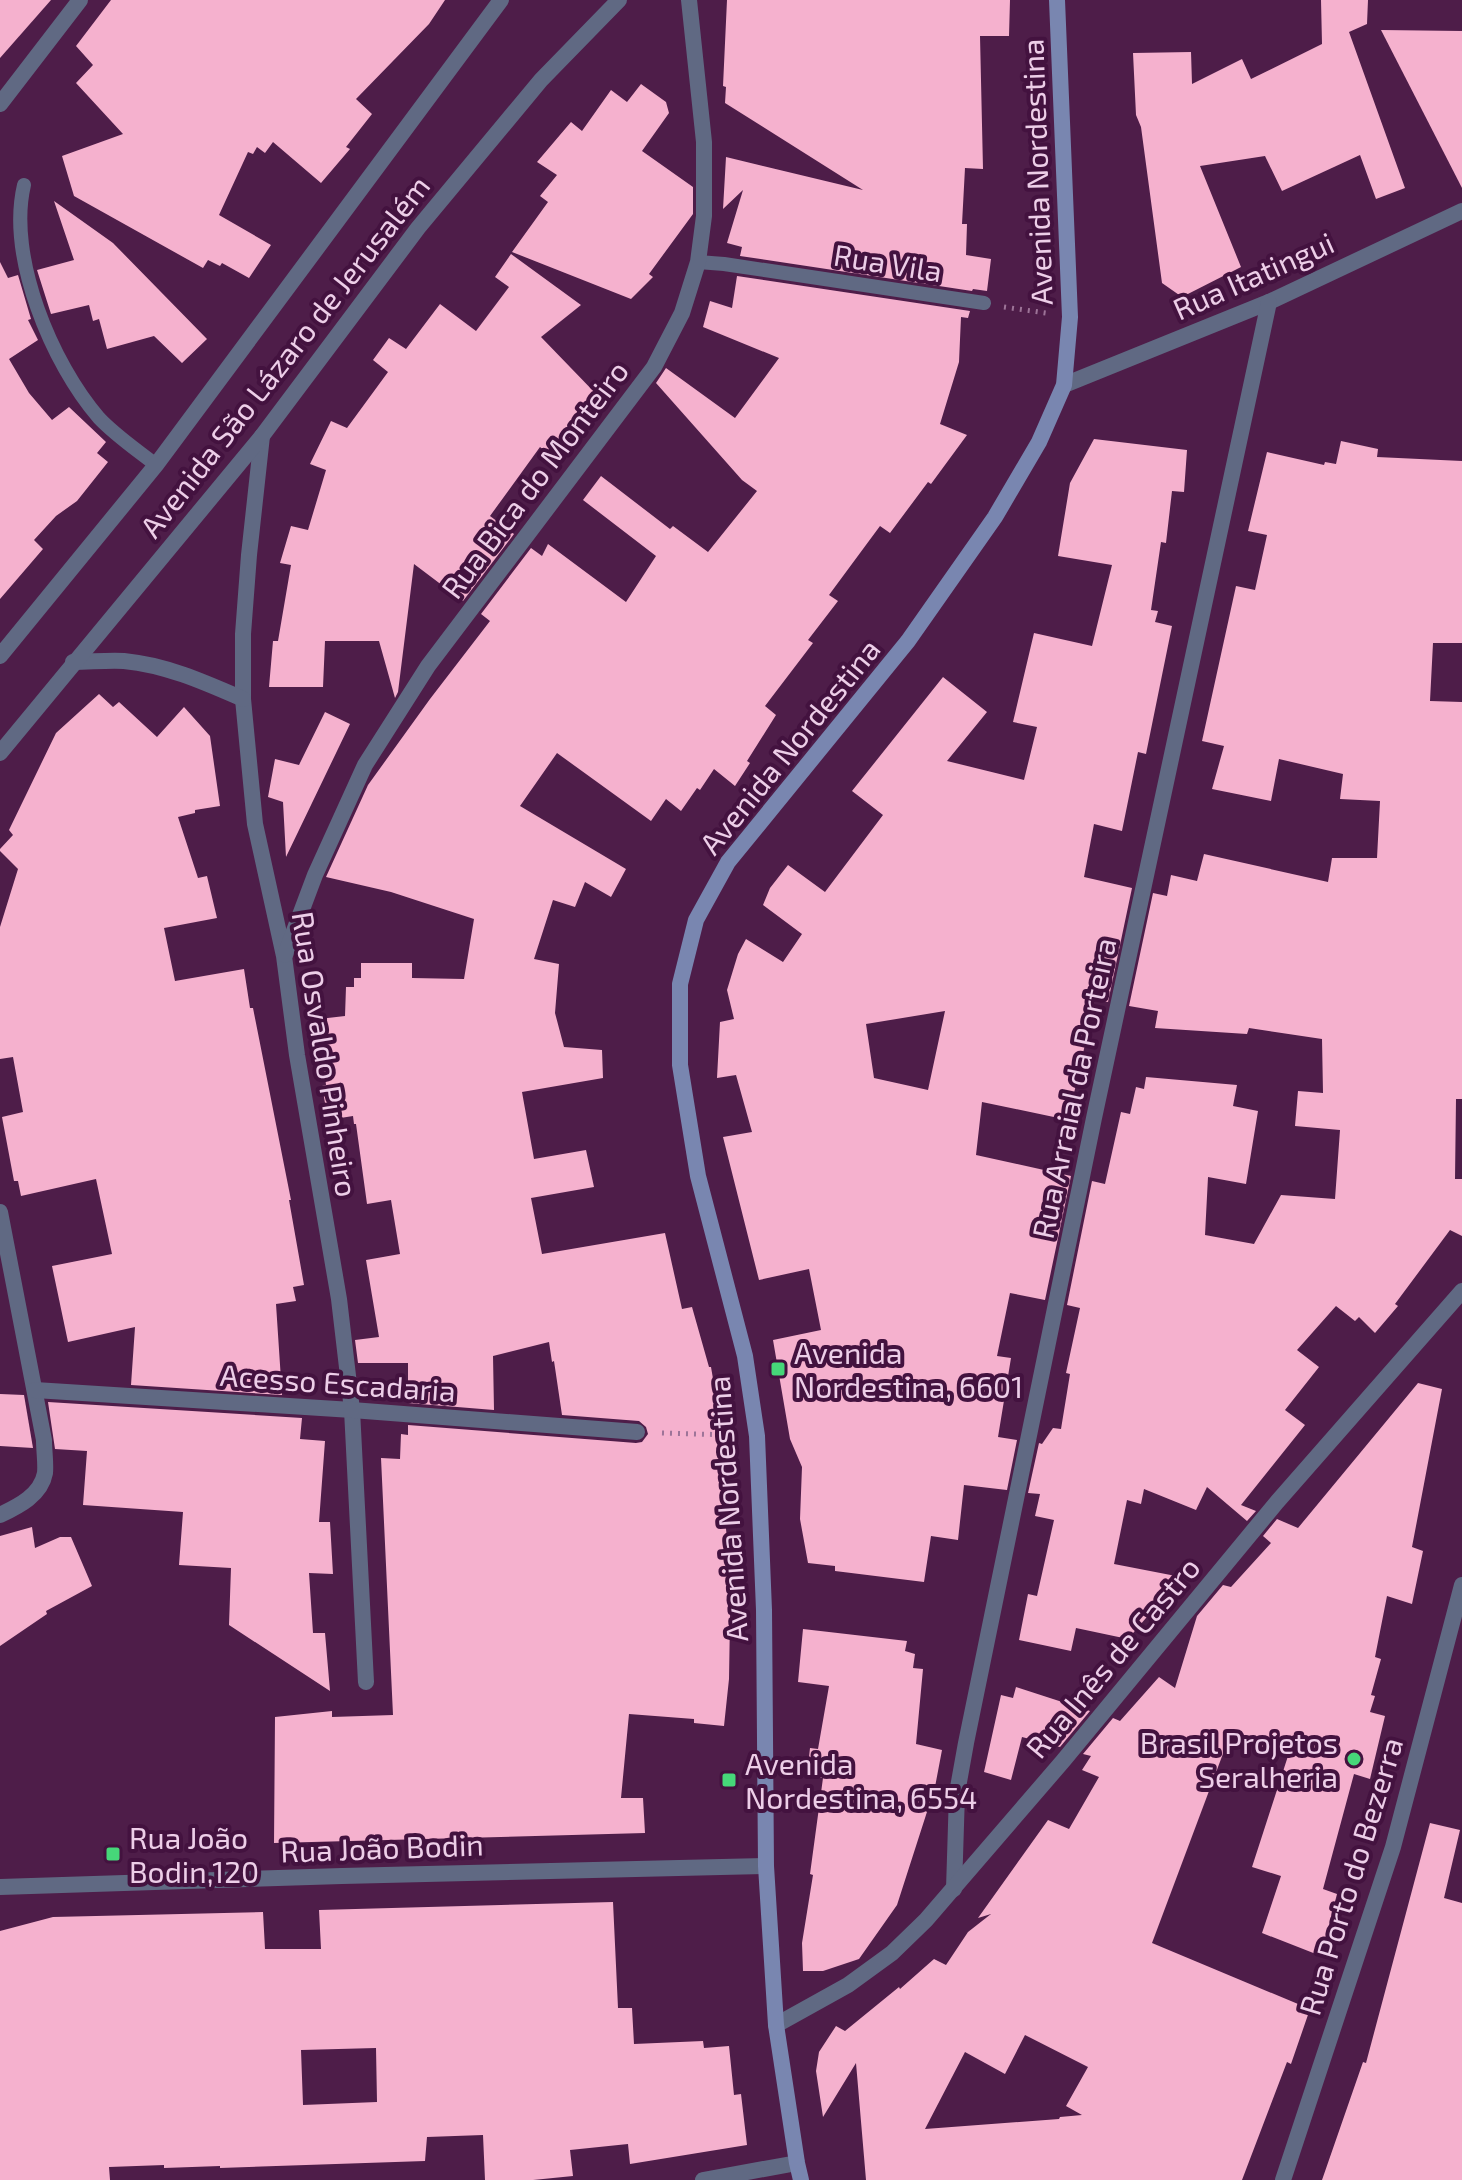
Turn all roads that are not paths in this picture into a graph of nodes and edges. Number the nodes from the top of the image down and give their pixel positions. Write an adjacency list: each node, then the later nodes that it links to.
1 (80, 0): 6 (street)
2 (501, 0): 14 (street, Avenida São Lázaro de Jerusalém)
3 (619, 0): 13 (street, Avenida São Lázaro de Jerusalém)
4 (689, 0): 9 (street, Rua Bica do Monteiro)
5 (1057, 0): 12 (main road, Avenida Nordestina)
6 (0, 104)
7 (24, 185): 14 (lane)
8 (1462, 211): 10 (street, Rua Itatingui)
9 (698, 262): 11 (lane, Rua Vila); 19 (street, Rua Bica do Monteiro)
10 (1269, 302): 12 (street, Rua Itatingui); 30 (street, Rua Arraial da Porteira)
11 (984, 303)
12 (1064, 385): 28 (main road, Avenida Nordestina)
13 (262, 436): 16 (street, Avenida São Lázaro de Jerusalém); 17 (street, Rua Osvaldo Pinheiro)
14 (156, 465): 15 (street, Avenida São Lázaro de Jerusalém)
15 (0, 656)
16 (73, 662): 17 (street); 18 (street, Avenida São Lázaro de Jerusalém)
17 (243, 699): 19 (street, Rua Osvaldo Pinheiro)
18 (0, 753)
19 (284, 956): 23 (street, Rua Osvaldo Pinheiro)
20 (0, 1212): 22 (street)
21 (1462, 1291): 30 (street, Rua Inês de Castro)
22 (35, 1390): 23 (street, Acesso Escadaria); 25 (street)
23 (352, 1410): 24 (street, Acesso Escadaria); 27 (street, Rua Osvaldo Pinheiro)
24 (637, 1432)
25 (0, 1515)
26 (1462, 1585): 35 (street, Rua Porto do Bezerra)
27 (366, 1682)
28 (766, 1866): 29 (street, Rua João Bodin); 31 (main road, Avenida Nordestina)
29 (0, 1887)
30 (954, 1889): 31 (street, Rua Inês de Castro)
31 (776, 2025): 32 (main road, Avenida Nordestina)
32 (797, 2163): 33 (street); 34 (main road, Avenida Nordestina)
33 (703, 2180)
34 (801, 2180)
35 (1283, 2180)

